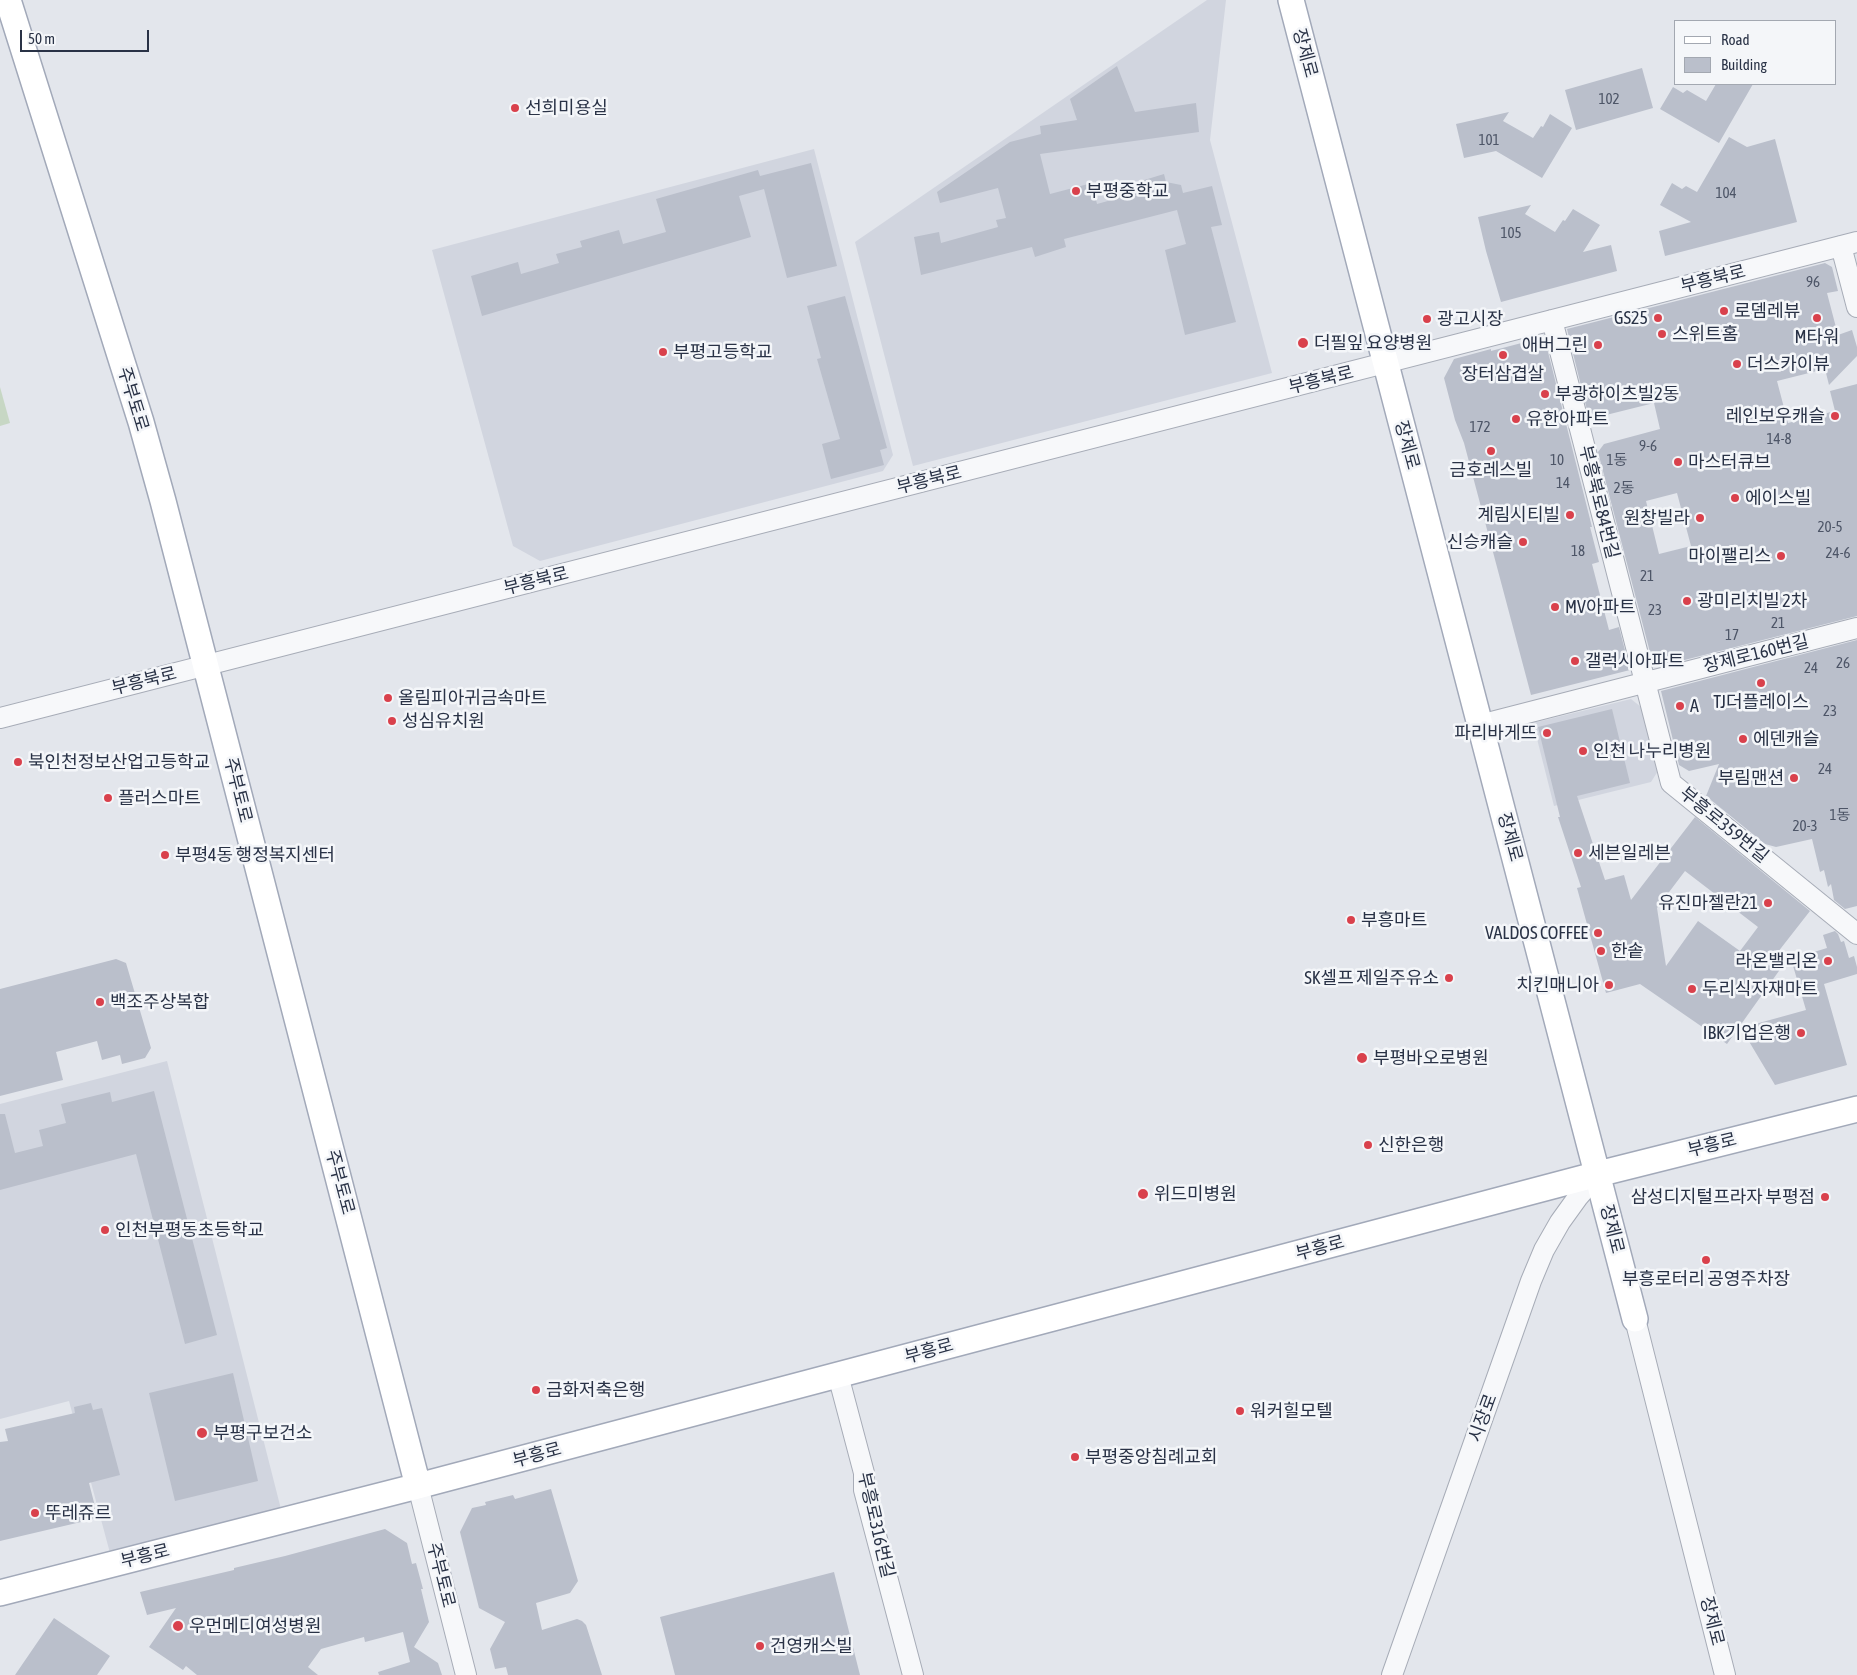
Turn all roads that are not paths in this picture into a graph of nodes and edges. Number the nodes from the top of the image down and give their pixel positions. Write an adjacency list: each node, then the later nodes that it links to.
1 (8, 0): 8 (main road, 주부토로)
2 (1291, 0): 6 (main road, 장제로)
3 (1849, 244): 4 (street); 5 (street, 부흥북로)
4 (1857, 307)
5 (1552, 320): 6 (street, 부흥북로); 9 (street, 부흥북로84번길)
6 (1386, 363): 8 (street, 부흥북로); 11 (main road, 장제로)
7 (1857, 628): 9 (street, 장제로160번길)
8 (206, 665): 10 (street, 부흥북로); 17 (main road, 주부토로)
9 (1645, 683): 11 (street, 장제로160번길); 12 (street, 부흥로359번길)
10 (0, 718)
11 (1480, 725): 14 (main road, 장제로)
12 (1857, 934)
13 (1857, 1109): 14 (main road, 부흥로)
14 (1598, 1174): 15 (main road, 장제로); 16 (main road, 부흥로); 21 (street, 시장로)
15 (1635, 1319): 22 (street, 장제로)
16 (838, 1375): 17 (main road, 부흥로); 20 (street, 부흥로316번길)
17 (418, 1486): 18 (main road, 부흥로); 19 (street, 주부토로)
18 (0, 1593)
19 (466, 1675)
20 (913, 1675)
21 (1392, 1675)
22 (1725, 1675)

